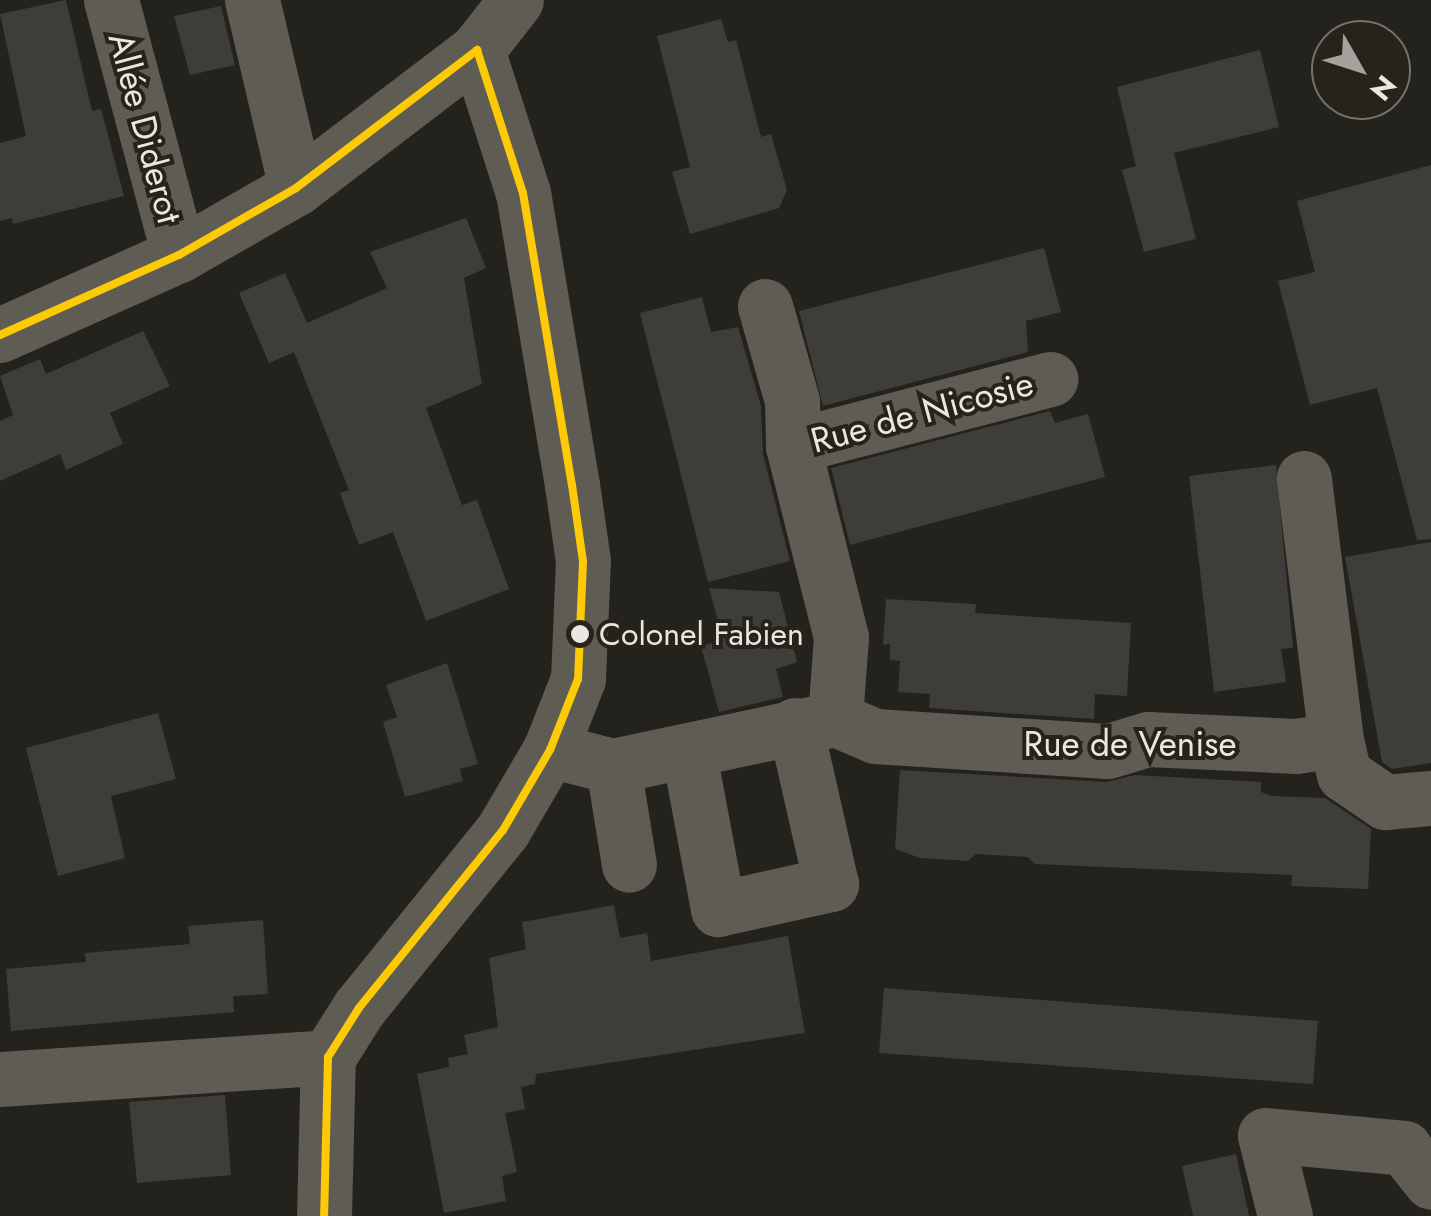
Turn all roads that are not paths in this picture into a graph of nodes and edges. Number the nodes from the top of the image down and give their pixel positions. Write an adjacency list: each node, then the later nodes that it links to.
1 (111, 0): 6 (street, Allée Diderot)
2 (252, 0): 5 (street)
3 (516, 0): 4 (street)
4 (477, 50): 5 (street); 14 (street)
5 (296, 188): 6 (street)
6 (179, 256): 8 (street)
7 (765, 306): 10 (street, Rue de Nicosie)
8 (0, 335)
9 (1050, 379): 10 (street, Rue de Nicosie)
10 (794, 446): 12 (street, Rue de Nicosie)
11 (1304, 478): 13 (street)
12 (815, 722): 13 (street, Rue de Venise); 15 (street); 15 (street, Rue de Nicosie)
13 (1336, 740): 17 (street)
14 (550, 750): 16 (street); 19 (street)
15 (688, 754): 16 (street)
16 (613, 766): 18 (street)
17 (1431, 798)
18 (629, 865)
19 (328, 1057): 20 (street); 22 (street)
20 (0, 1079)
21 (1431, 1182): 23 (street)
22 (324, 1216)
23 (1285, 1216)

